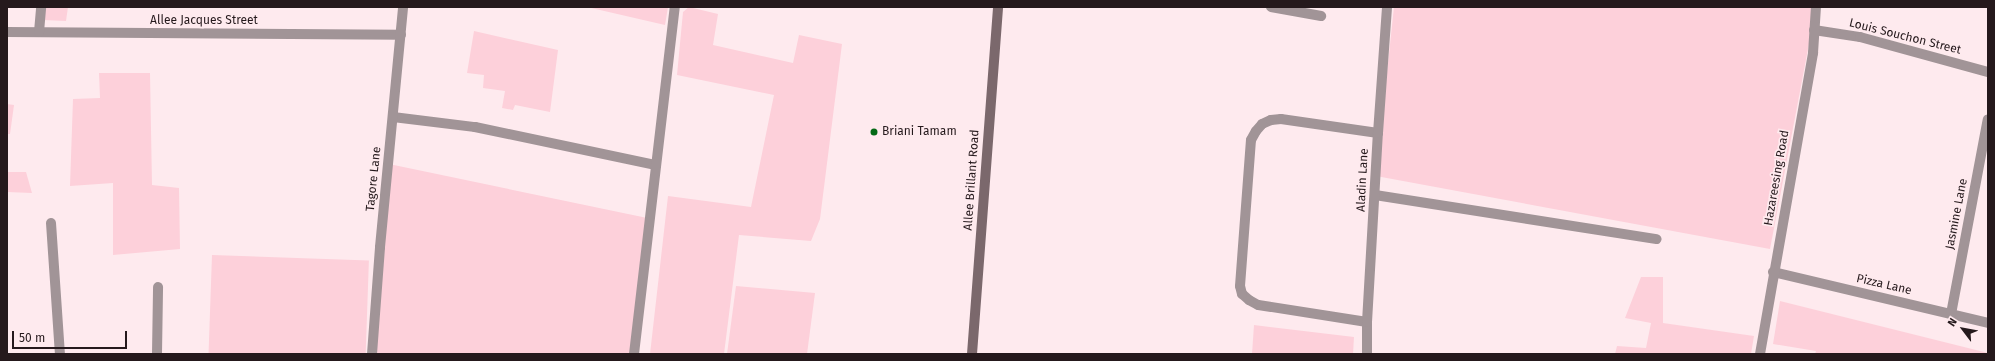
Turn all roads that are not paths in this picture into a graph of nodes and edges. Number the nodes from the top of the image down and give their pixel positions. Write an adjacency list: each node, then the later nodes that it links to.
1 (41, 7): 11 (street)
2 (403, 7): 12 (street, Tagore Lane)
3 (675, 7): 17 (street)
4 (998, 7): 30 (main road, Allee Brillant Road)
5 (1271, 7): 8 (street)
6 (1387, 7): 16 (street, Aladin Lane)
7 (1816, 7): 9 (street, Hazareesing Road)
8 (1321, 16)
9 (1814, 30): 13 (street, Louis Souchon Street); 21 (street, Hazareesing Road)
10 (7, 32): 11 (street, Allee Jacques Street)
11 (39, 32): 12 (street, Allee Jacques Street)
12 (401, 35): 14 (street, Tagore Lane)
13 (1988, 72)
14 (394, 116): 17 (street); 28 (street, Tagore Lane)
15 (1988, 119): 23 (street, Jasmine Lane)
16 (1378, 133): 18 (street, Aladin Lane); 24 (street)
17 (656, 165): 29 (street)
18 (1375, 195): 20 (street); 24 (street, Aladin Lane)
19 (51, 223): 26 (street)
20 (1657, 238)
21 (1773, 272): 23 (street, Pizza Lane); 32 (street, Hazareesing Road)
22 (158, 287): 27 (street)
23 (1952, 314): 25 (street, Pizza Lane)
24 (1367, 322): 31 (street, Aladin Lane)
25 (1988, 323)
26 (60, 354)
27 (157, 354)
28 (372, 354)
29 (634, 354)
30 (972, 354)
31 (1367, 354)
32 (1760, 354)

